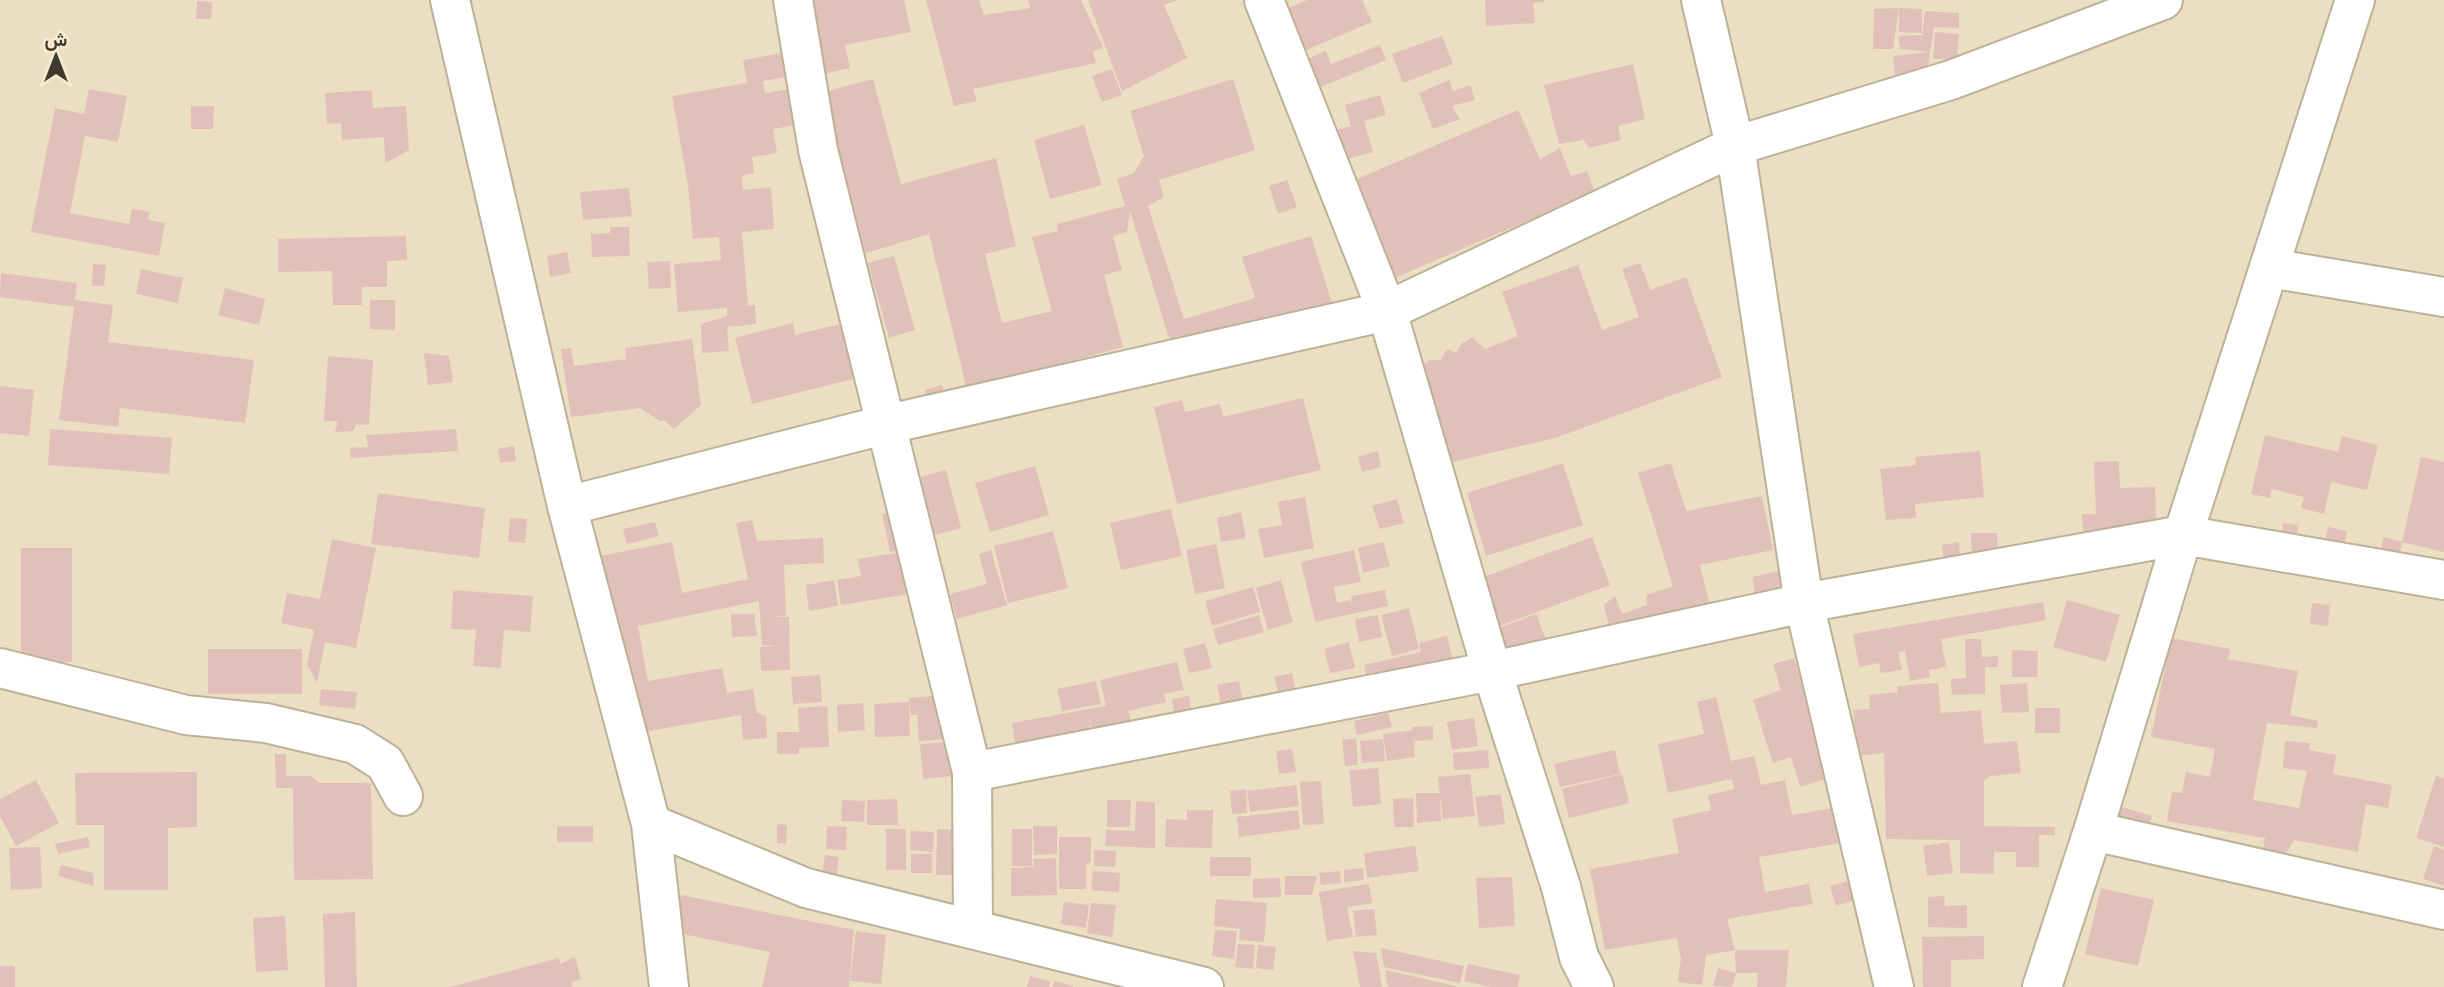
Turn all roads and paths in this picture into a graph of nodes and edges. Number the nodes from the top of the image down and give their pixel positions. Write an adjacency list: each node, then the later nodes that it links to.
1 (450, 0): 12 (street)
2 (793, 0): 11 (street)
3 (1265, 0): 10 (street)
4 (1700, 0): 7 (street)
5 (2163, 0): 7 (street)
6 (2355, 0): 8 (street)
7 (1735, 146): 10 (street); 15 (street)
8 (2269, 268): 9 (street); 13 (street)
9 (2444, 297)
10 (1387, 311): 11 (street); 17 (street)
11 (884, 425): 12 (street); 18 (street)
12 (567, 506): 20 (street)
13 (2183, 535): 14 (street); 15 (street); 21 (street)
14 (2444, 580)
15 (1804, 603): 17 (street); 27 (street)
16 (0, 668): 19 (street)
17 (1492, 671): 18 (street); 26 (street)
18 (971, 772): 23 (street)
19 (403, 796)
20 (651, 824): 23 (street); 24 (street)
21 (2093, 831): 22 (street); 28 (street)
22 (2444, 909)
23 (973, 928): 25 (street)
24 (669, 987)
25 (1204, 987)
26 (1594, 987)
27 (1894, 987)
28 (2042, 987)

